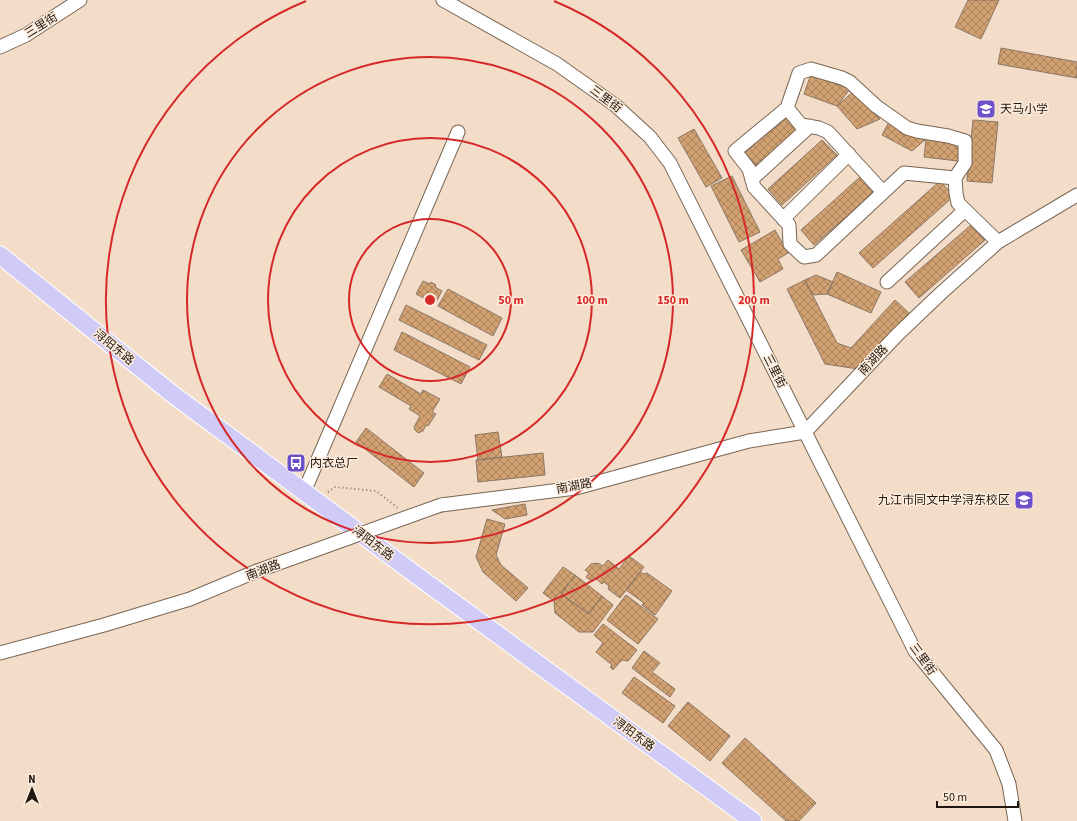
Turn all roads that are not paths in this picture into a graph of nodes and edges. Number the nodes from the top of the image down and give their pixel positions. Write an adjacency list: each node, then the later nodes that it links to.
1 (80, 0): 3 (street, 三里街)
2 (443, 0): 17 (street, 三里街)
3 (0, 47)
4 (787, 108): 5 (street); 8 (street); 9 (street)
5 (810, 126): 7 (street); 9 (street)
6 (458, 132): 18 (street)
7 (849, 154): 10 (street); 13 (street)
8 (955, 178): 10 (street); 12 (street)
9 (752, 179): 13 (street)
10 (884, 192): 13 (street)
11 (1077, 195): 14 (street, 南湖路)
12 (965, 210): 14 (street); 16 (street)
13 (782, 219)
14 (998, 242): 17 (street, 南湖路)
15 (0, 255): 18 (main road, 浔阳东路)
16 (887, 282)
17 (805, 432): 19 (street, 南湖路, bridge); 21 (street, 三里街)
18 (310, 496): 20 (main road, 浔阳东路)
19 (0, 653)
20 (753, 821)
21 (1015, 821)

